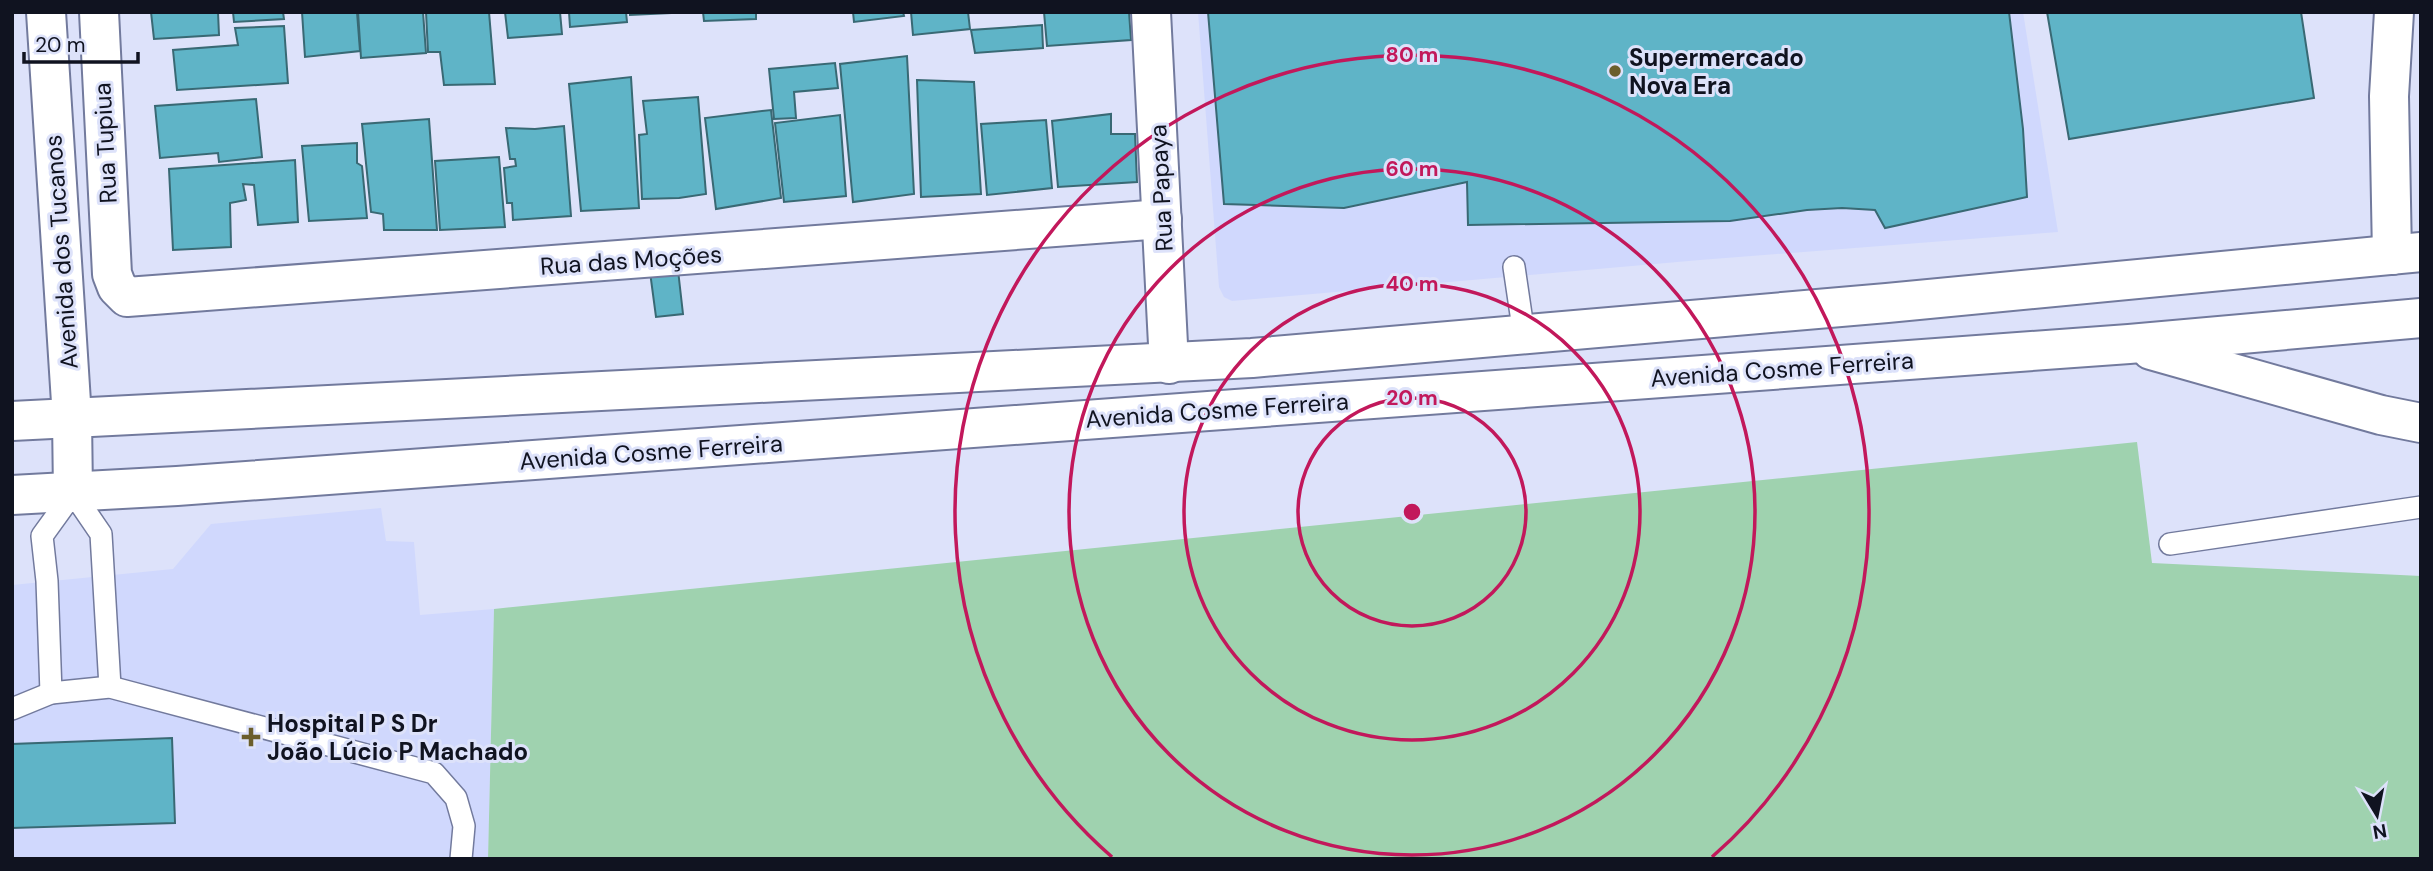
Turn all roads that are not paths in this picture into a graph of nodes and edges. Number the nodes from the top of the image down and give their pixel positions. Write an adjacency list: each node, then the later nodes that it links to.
1 (46, 12): 13 (main road, Avenida dos Tucanos)
2 (99, 12): 8 (main road, Rua Tupiua)
3 (1151, 12): 5 (main road, Rua Papaya)
4 (2394, 12): 6 (main road)
5 (1162, 219): 8 (main road, Rua das Moções); 12 (main road, Rua Papaya)
6 (2407, 253): 10 (main road, Avenida Cosme Ferreira)
7 (1514, 267): 10 (lane)
8 (112, 274)
9 (2421, 318): 11 (main road, Avenida Cosme Ferreira)
10 (1524, 335): 12 (main road, Avenida Cosme Ferreira)
11 (2129, 344): 15 (main road); 16 (main road, Avenida Cosme Ferreira)
12 (1169, 364): 13 (main road, Avenida Cosme Ferreira)
13 (72, 418): 14 (main road, Avenida Cosme Ferreira); 16 (main road, Avenida dos Tucanos)
14 (12, 421)
15 (2421, 423)
16 (73, 493): 17 (main road, Avenida Cosme Ferreira); 20 (lane); 21 (lane)
17 (12, 495)
18 (2421, 507): 19 (lane)
19 (2170, 544)
20 (110, 687): 21 (lane); 23 (lane)
21 (51, 693): 22 (lane)
22 (12, 709)
23 (461, 859)

